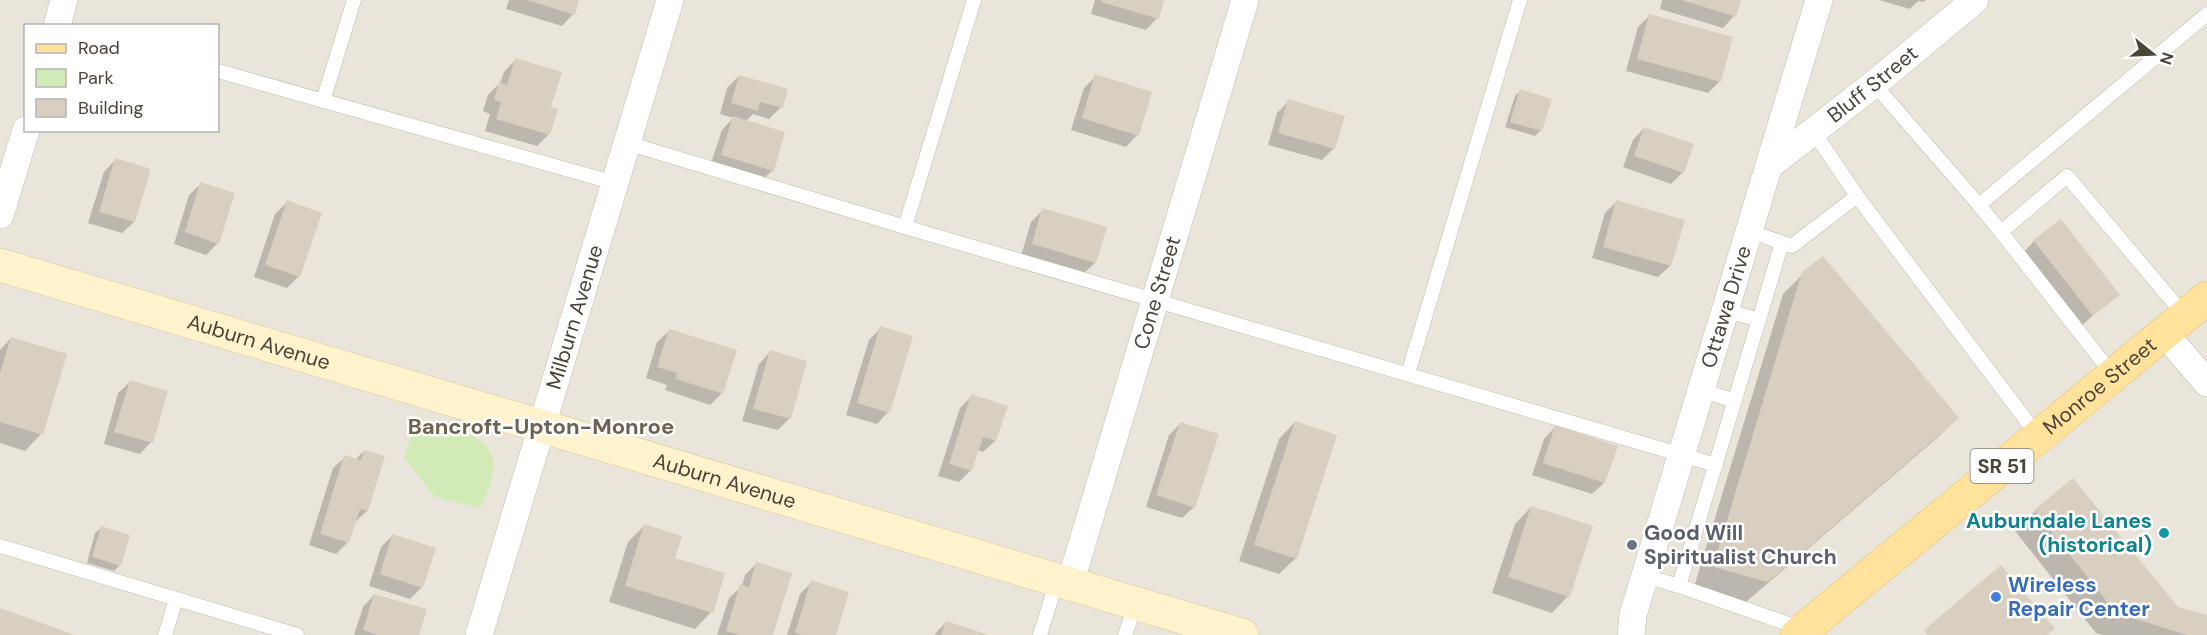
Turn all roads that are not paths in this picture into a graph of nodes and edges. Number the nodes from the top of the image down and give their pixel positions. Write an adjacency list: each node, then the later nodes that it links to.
1 (64, 0): 10 (street)
2 (354, 0): 13 (lane)
3 (670, 0): 16 (street, Milburn Avenue)
4 (974, 0): 22 (lane)
5 (1245, 0): 27 (street, Cone Street)
6 (1520, 0): 31 (lane)
7 (1819, 0): 17 (street, Ottawa Drive)
8 (1975, 0): 12 (street, Bluff Street)
9 (2207, 14): 20 (lane)
10 (57, 24)
11 (219, 71): 13 (lane)
12 (1874, 84): 14 (street, Bluff Street); 20 (lane)
13 (324, 100): 18 (lane)
14 (1813, 131): 17 (street, Bluff Street); 19 (lane)
15 (25, 132): 21 (street)
16 (627, 143): 18 (street, Milburn Avenue); 22 (lane)
17 (1769, 166): 23 (street, Ottawa Drive)
18 (615, 183): 36 (street, Milburn Avenue)
19 (1857, 196): 25 (lane); 37 (lane)
20 (1979, 205): 24 (lane)
21 (0, 215)
22 (905, 227): 27 (lane)
23 (1749, 231): 25 (lane); 28 (street, Ottawa Drive)
24 (2001, 232): 29 (lane); 32 (lane)
25 (1782, 243): 30 (lane)
26 (0, 265): 36 (street, Auburn Avenue)
27 (1155, 300): 31 (lane); 42 (street, Cone Street)
28 (1725, 310): 30 (lane); 34 (street, Ottawa Drive)
29 (2185, 316): 32 (main road, Monroe Street / SR 51); 33 (street)
30 (1759, 320): 35 (lane)
31 (1408, 374): 38 (lane)
32 (2113, 375): 37 (main road, Monroe Street / SR 51)
33 (2207, 383)
34 (1701, 390): 35 (lane); 38 (street, Ottawa Drive)
35 (1735, 401): 39 (lane)
36 (541, 426): 42 (street, Auburn Avenue); 50 (street, Milburn Avenue)
37 (2038, 436): 47 (main road, Monroe Street / SR 51)
38 (1682, 454): 39 (lane); 41 (street, Ottawa Drive)
39 (1716, 465): 43 (lane)
40 (0, 546): 44 (lane)
41 (1645, 576): 43 (lane); 46 (street, Ottawa Drive)
42 (1063, 582): 45 (street, Auburn Avenue); 51 (lane)
43 (1679, 586): 47 (lane)
44 (176, 599): 48 (lane); 49 (lane)
45 (1136, 603): 52 (lane); 53 (street, Auburn Avenue)
46 (1628, 628)
47 (1800, 632)
48 (165, 635)
49 (297, 635)
50 (479, 635)
51 (1040, 635)
52 (1125, 635)
53 (1242, 635)

